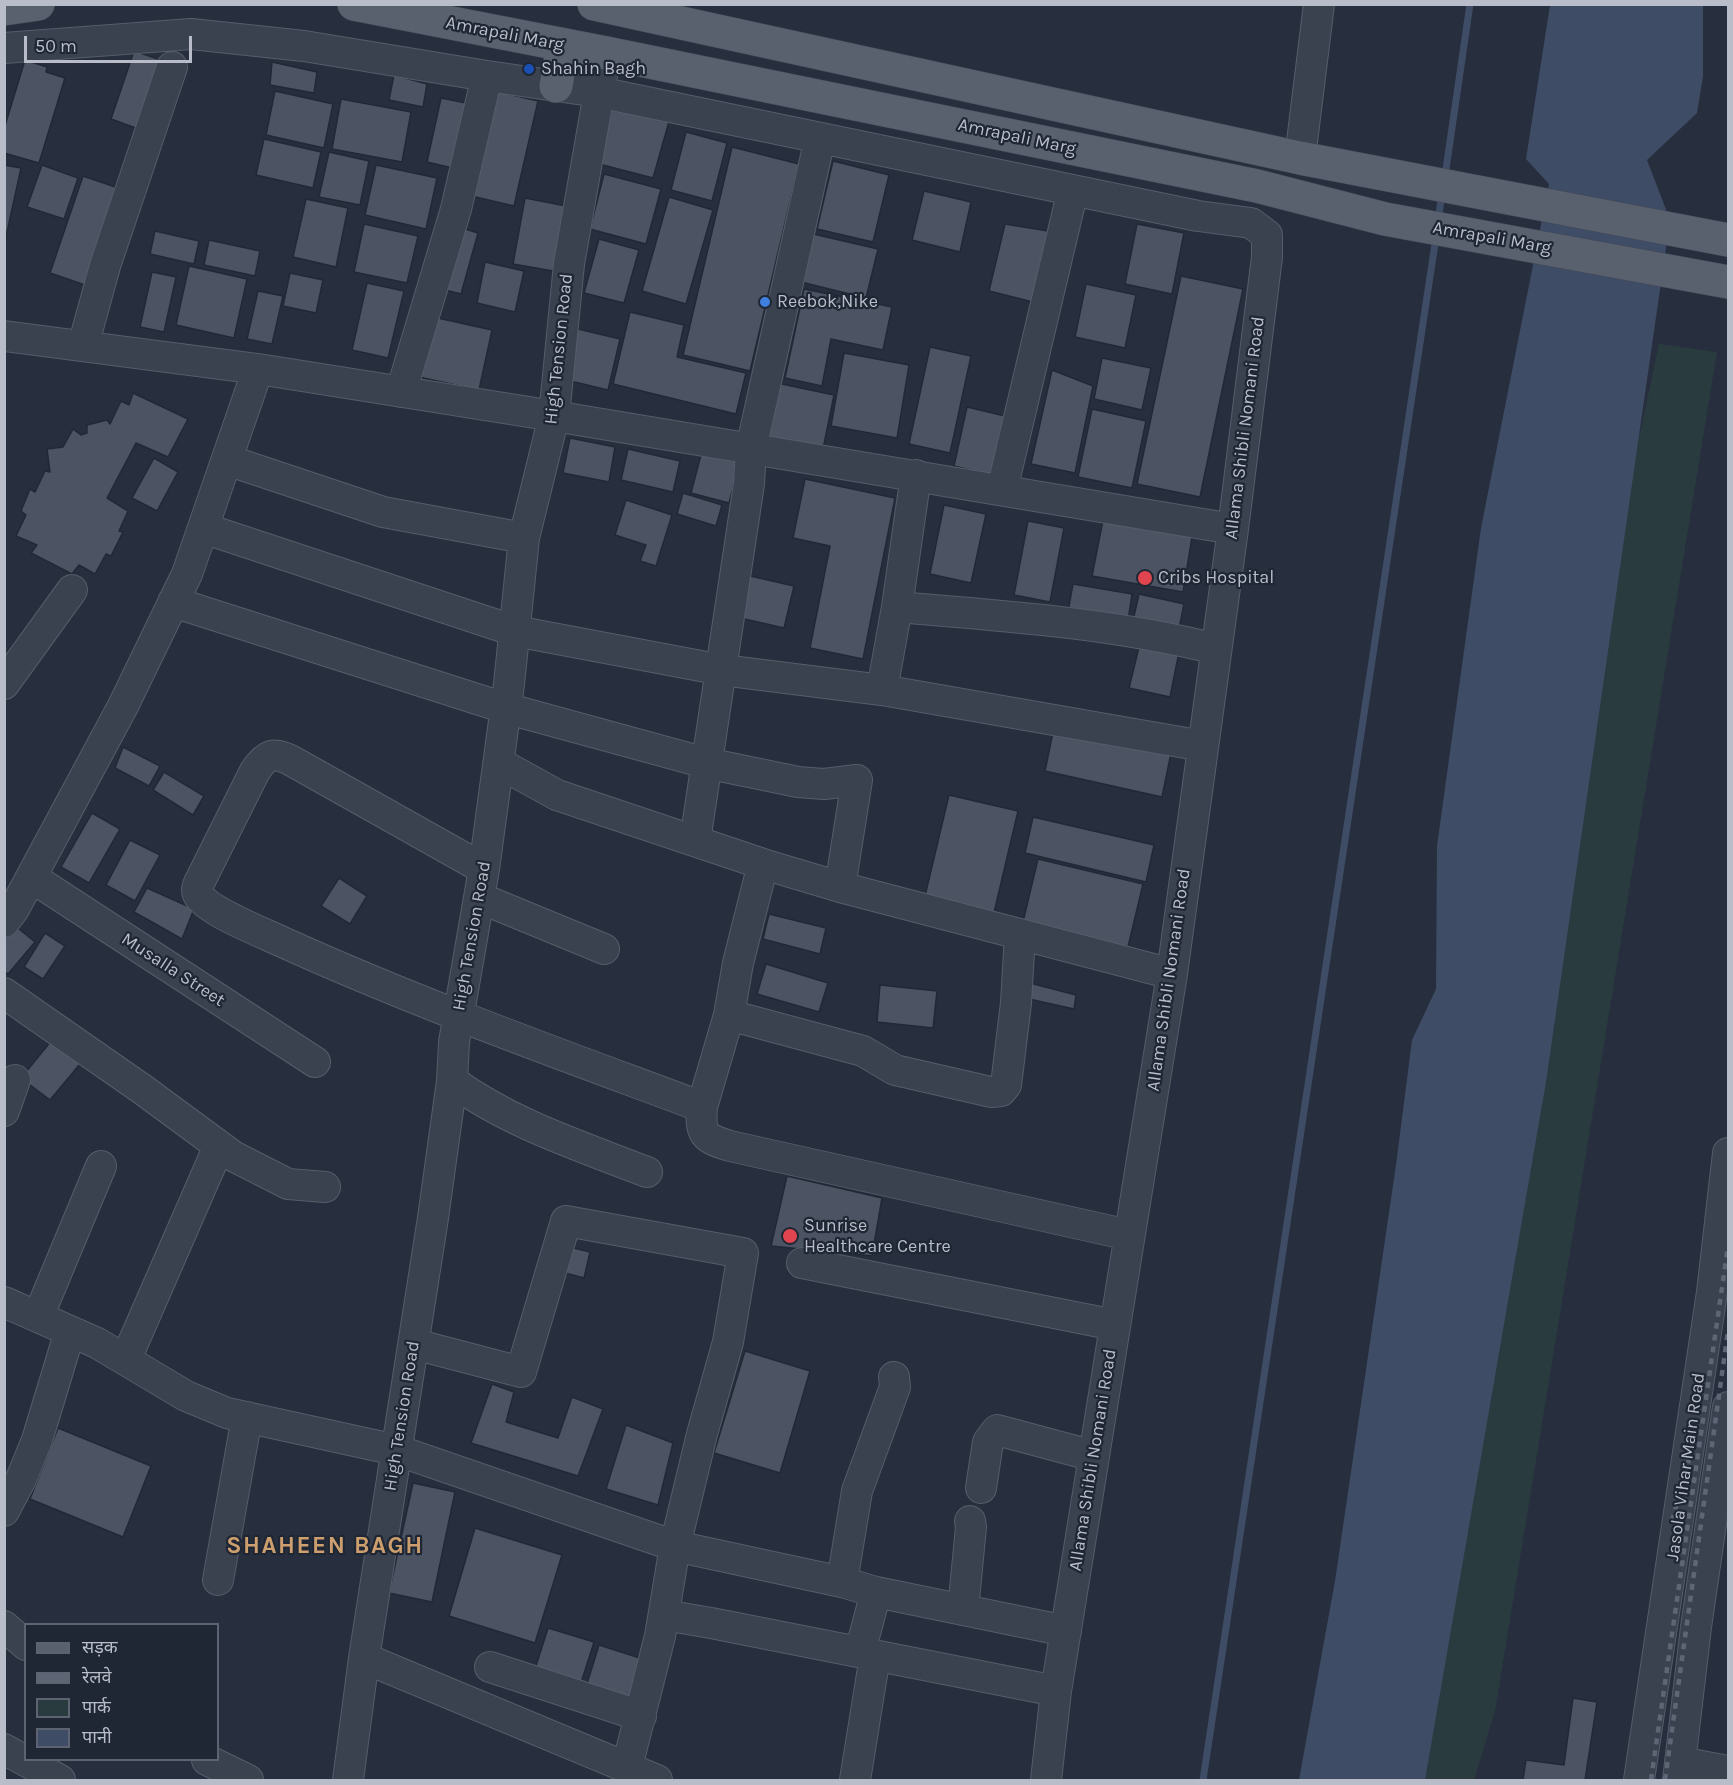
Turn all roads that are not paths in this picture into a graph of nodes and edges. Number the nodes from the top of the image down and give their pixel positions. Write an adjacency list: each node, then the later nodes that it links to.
1 (38, 4): 5 (main road)
2 (354, 4): 6 (main road, Amrapali Marg)
3 (594, 4): 14 (main road)
4 (1319, 4): 14 (street)
5 (4, 9)
6 (563, 45): 8 (main road, Amrapali Marg); 11 (main road)
7 (4, 48): 10 (street)
8 (606, 53): 12 (street, High Tension Road); 15 (main road, Amrapali Marg)
9 (172, 67): 21 (street)
10 (487, 76): 11 (street); 23 (street)
11 (556, 86): 12 (street)
12 (598, 92): 13 (street); 24 (street, High Tension Road)
13 (820, 138): 16 (street); 25 (street)
14 (1300, 158): 18 (main road)
15 (1257, 186): 17 (street); 19 (main road, Amrapali Marg)
16 (1073, 190): 17 (street); 28 (street)
17 (1251, 223): 30 (street, Allama Shibli Nomani Road)
18 (1728, 240)
19 (1728, 282)
20 (4, 336): 21 (street)
21 (83, 346): 22 (street)
22 (258, 369): 23 (street); 26 (street)
23 (401, 392): 24 (street)
24 (554, 416): 25 (street); 31 (street, High Tension Road)
25 (752, 449): 27 (street); 37 (street)
26 (227, 460): 29 (street); 31 (street)
27 (916, 476): 28 (street); 34 (street)
28 (1002, 490): 30 (street)
29 (203, 528): 33 (street); 35 (street)
30 (1233, 529): 36 (street, Allama Shibli Nomani Road)
31 (524, 538): 35 (street, High Tension Road)
32 (72, 590): 38 (street)
33 (173, 602): 40 (street); 47 (street)
34 (897, 607): 36 (street); 39 (street)
35 (515, 632): 37 (street); 40 (street, High Tension Road)
36 (1216, 649): 41 (street, Allama Shibli Nomani Road)
37 (722, 670): 39 (street); 43 (street)
38 (4, 684)
39 (882, 690): 41 (street)
40 (505, 708): 42 (street, High Tension Road); 43 (street)
41 (1203, 746): 53 (street, Allama Shibli Nomani Road)
42 (499, 763): 44 (street); 46 (street, High Tension Road)
43 (706, 763): 44 (street); 48 (street)
44 (695, 842): 45 (street)
45 (763, 864): 48 (street); 56 (street)
46 (484, 869): 49 (street, High Tension Road); 55 (street)
47 (31, 877): 50 (street); 57 (street, Musalla Street)
48 (840, 886): 51 (street)
49 (480, 898): 52 (street); 55 (street, High Tension Road)
50 (4, 922)
51 (1020, 933): 53 (street); 56 (street)
52 (604, 949)
53 (1172, 974): 67 (street, Allama Shibli Nomani Road)
54 (4, 993): 62 (street)
55 (458, 1014): 59 (street, High Tension Road); 60 (street)
56 (729, 1015): 60 (street)
57 (315, 1062)
58 (15, 1080): 61 (street)
59 (452, 1081): 65 (street); 74 (street, High Tension Road)
60 (702, 1107): 67 (street)
61 (4, 1111)
62 (219, 1146): 66 (street); 75 (street)
63 (1728, 1153): 69 (street, Jasola Vihar Main Road)
64 (101, 1166): 71 (street)
65 (647, 1172)
66 (325, 1186)
67 (1129, 1235): 72 (street, Allama Shibli Nomani Road)
68 (802, 1263): 72 (street)
69 (1720, 1293): 112 (street, Jasola Vihar Main Road)
70 (4, 1302): 71 (street)
71 (38, 1317): 73 (street)
72 (1115, 1325): 81 (street, Allama Shibli Nomani Road)
73 (70, 1331): 75 (street); 83 (street)
74 (414, 1344): 80 (street, High Tension Road); 85 (street)
75 (126, 1359): 78 (street)
76 (894, 1377): 87 (street)
77 (1728, 1407): 79 (street, Jasola Vihar Main Road)
78 (247, 1417): 80 (street); 86 (street)
79 (1725, 1448): 105 (street, Jasola Vihar Main Road)
80 (396, 1450): 85 (street); 95 (street, High Tension Road)
81 (1094, 1456): 82 (street); 92 (street, Allama Shibli Nomani Road)
82 (981, 1488)
83 (4, 1511)
84 (970, 1521): 89 (street)
85 (675, 1546): 87 (street); 90 (street)
86 (218, 1580)
87 (842, 1582): 88 (street)
88 (876, 1592): 89 (street); 94 (street)
89 (963, 1610): 92 (street)
90 (664, 1615): 94 (street); 98 (street)
91 (4, 1626): 93 (street)
92 (1066, 1630): 97 (street, Allama Shibli Nomani Road)
93 (24, 1643)
94 (867, 1654): 97 (street); 110 (street)
95 (364, 1658): 103 (street); 106 (street, High Tension Road)
96 (490, 1667): 98 (street)
97 (1056, 1691): 111 (street, Allama Shibli Nomani Road)
98 (641, 1716): 103 (street)
99 (4, 1749): 100 (street)
100 (24, 1760)
101 (26, 1761): 107 (street)
102 (209, 1761): 108 (street)
103 (627, 1767): 109 (street)
104 (1728, 1771): 105 (street)
105 (1679, 1772)
106 (358, 1776)
107 (60, 1780)
108 (248, 1780)
109 (657, 1780)
110 (855, 1780)
111 (1046, 1780)
112 (1639, 1780)

